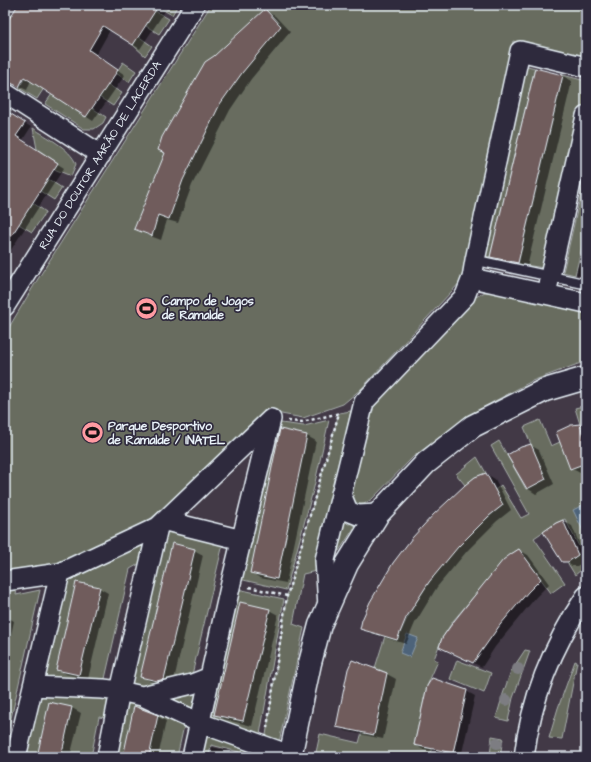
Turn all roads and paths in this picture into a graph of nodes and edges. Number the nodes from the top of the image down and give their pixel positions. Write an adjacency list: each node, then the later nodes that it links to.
1 (195, 5): 5 (street, RUA DO DOUTOR AARÃO DE LACERDA)
2 (586, 67): 6 (street)
3 (5, 93): 5 (street)
4 (586, 116): 7 (street)
5 (101, 155): 11 (street, RUA DO DOUTOR AARÃO DE LACERDA)
6 (473, 269): 7 (lane); 9 (street); 13 (street)
7 (549, 276): 8 (lane); 9 (street)
8 (586, 284)
9 (546, 294): 10 (street)
10 (586, 304)
11 (5, 306)
12 (586, 378): 17 (street)
13 (364, 402): 14 (path); 16 (street)
14 (339, 413): 15 (path); 23 (path)
15 (271, 419): 18 (street); 19 (street)
16 (341, 494): 17 (street); 25 (street)
17 (378, 514): 25 (street)
18 (162, 524): 19 (street); 20 (street); 28 (street)
19 (242, 540): 22 (street)
20 (60, 573): 21 (street); 27 (street)
21 (5, 581)
22 (231, 583): 23 (path); 26 (street)
23 (288, 596): 31 (path)
24 (586, 596): 36 (street)
25 (328, 606): 32 (street)
26 (210, 677): 29 (street); 30 (street)
27 (33, 686): 28 (street); 33 (street)
28 (120, 691): 29 (street); 34 (street)
29 (142, 696): 30 (street)
30 (200, 723): 31 (street); 35 (street)
31 (264, 746): 32 (street)
32 (290, 756)
33 (16, 757)
34 (107, 757)
35 (192, 757)
36 (524, 757)

